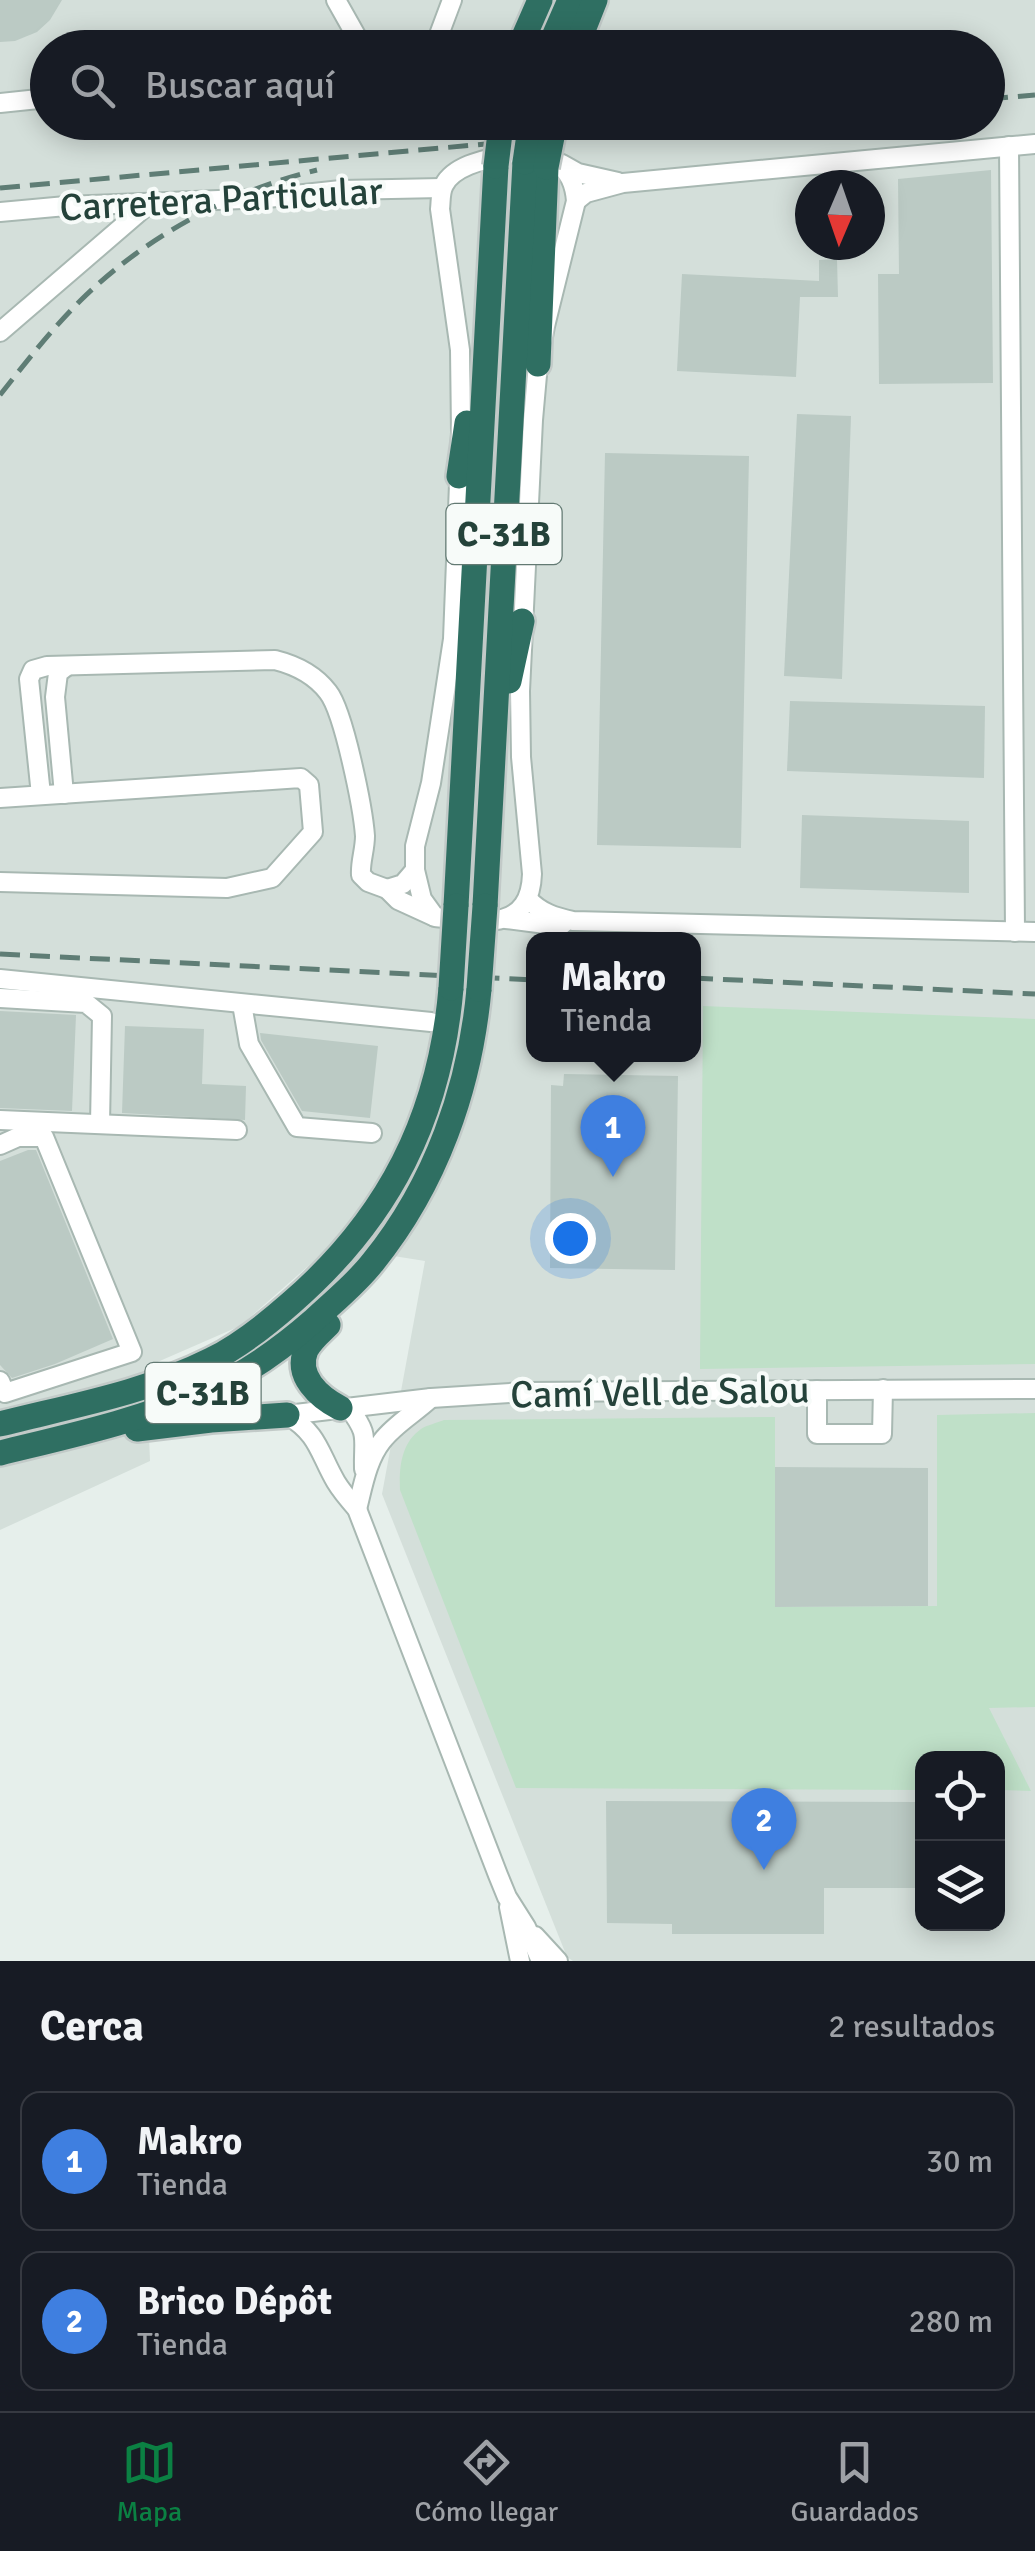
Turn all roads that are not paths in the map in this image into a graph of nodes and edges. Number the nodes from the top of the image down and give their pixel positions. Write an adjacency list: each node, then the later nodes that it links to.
1 (336, 0): 6 (street)
2 (452, 0): 7 (street)
3 (540, 0): 8 (highway)
4 (570, 0): 9 (highway)
5 (596, 0): 10 (highway)
6 (353, 30)
7 (441, 30)
8 (527, 30)
9 (557, 30)
10 (584, 30)
11 (30, 100): 12 (street)
12 (0, 103)
13 (499, 140): 23 (highway, C-31B, bridge)
14 (541, 140): 17 (highway, C-31B, bridge)
15 (1035, 144): 16 (street)
16 (1009, 146): 18 (street); 42 (street)
17 (543, 164): 18 (street); 19 (street); 21 (street); 25 (highway); 32 (highway, C-31B)
18 (623, 183): 21 (street)
19 (442, 188): 20 (street, Carretera Particular); 26 (street, C-31B)
20 (150, 202): 22 (street, Carretera Particular); 24 (street)
21 (576, 202): 25 (street, C-31B)
22 (0, 212)
23 (487, 325): 26 (highway); 30 (highway, C-31B)
24 (0, 332)
25 (538, 364): 27 (street, C-31B)
26 (459, 476): 28 (street, C-31B)
27 (522, 621): 32 (highway); 38 (street, C-31B)
28 (453, 638): 30 (highway); 35 (street, C-31B)
29 (67, 666): 31 (street); 33 (street); 37 (street)
30 (462, 766): 39 (highway, C-31B)
31 (64, 794): 33 (street); 36 (street)
32 (490, 794): 40 (highway, C-31B)
33 (41, 795): 34 (street)
34 (0, 798)
35 (414, 870): 37 (street); 39 (street, C-31B)
36 (0, 882)
37 (387, 889): 39 (street)
38 (528, 899): 40 (street); 41 (street)
39 (446, 912): 40 (street); 47 (highway, C-31B, bridge)
40 (495, 912): 41 (street); 53 (highway, C-31B, bridge)
41 (573, 922): 42 (street)
42 (1014, 932): 43 (street)
43 (1035, 932)
44 (0, 979): 46 (street)
45 (0, 998): 49 (street)
46 (242, 1004): 47 (street); 51 (street)
47 (444, 1008): 61 (highway, C-31B)
48 (0, 1120): 49 (street)
49 (100, 1124): 50 (street)
50 (237, 1130)
51 (372, 1132)
52 (0, 1145): 54 (street)
53 (371, 1264): 62 (highway); 66 (highway, C-31B)
54 (80, 1369): 56 (street); 61 (street)
55 (0, 1381): 56 (street)
56 (28, 1386): 63 (street)
57 (882, 1389): 58 (street, Camí Vell de Salou); 59 (street, Camí Vell de Salou); 59 (street)
58 (1035, 1389)
59 (817, 1390): 60 (street, Camí Vell de Salou)
60 (431, 1398): 62 (street, Camí Vell de Salou); 69 (street)
61 (98, 1399): 63 (highway, C-31B)
62 (341, 1408): 64 (street, Camí Vell de Salou); 68 (street); 69 (street)
63 (31, 1416): 65 (highway, C-31B)
64 (287, 1416): 66 (highway); 68 (street)
65 (0, 1424)
66 (62, 1438): 67 (highway, C-31B)
67 (0, 1453)
68 (326, 1457): 70 (street)
69 (364, 1479): 70 (street)
70 (357, 1509): 71 (street)
71 (507, 1896): 72 (street); 73 (street)
72 (526, 1927): 74 (street); 75 (street)
73 (520, 1961)
74 (541, 1961)
75 (558, 1961)

